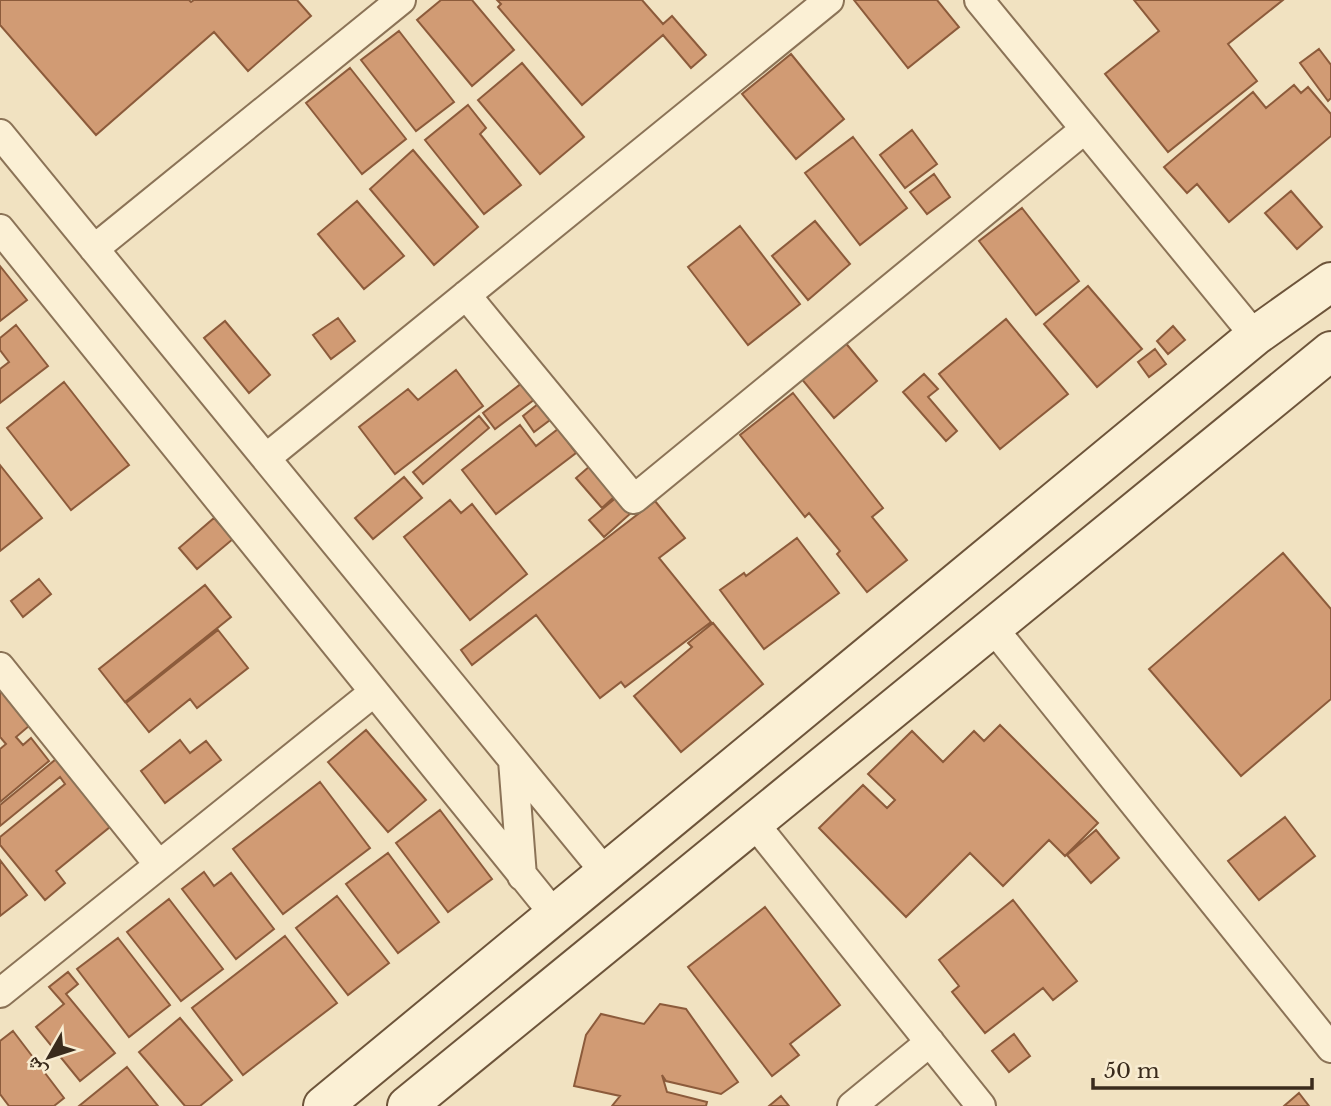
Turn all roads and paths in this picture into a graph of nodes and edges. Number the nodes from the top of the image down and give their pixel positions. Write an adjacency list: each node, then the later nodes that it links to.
1 (401, 0): 7 (street)
2 (829, 0): 9 (street)
3 (979, 0): 4 (street)
4 (1085, 129): 9 (street); 10 (street)
5 (0, 134): 7 (street)
6 (0, 229): 15 (street)
7 (94, 249): 12 (street)
8 (1331, 282): 10 (street)
9 (466, 295): 12 (street)
10 (1255, 337): 19 (street)
11 (1331, 351): 13 (street)
12 (266, 458): 16 (street)
13 (993, 628): 17 (street); 24 (street)
14 (0, 667): 18 (street)
15 (374, 692): 18 (street); 20 (street)
16 (513, 760): 19 (street); 20 (street)
17 (754, 823): 23 (street); 26 (street)
18 (159, 865): 22 (street)
19 (605, 872): 21 (street)
20 (522, 876): 21 (street)
21 (554, 914): 25 (street)
22 (0, 993)
23 (929, 1042): 27 (street); 28 (street)
24 (1331, 1048)
25 (323, 1106)
26 (407, 1106)
27 (852, 1106)
28 (981, 1106)

